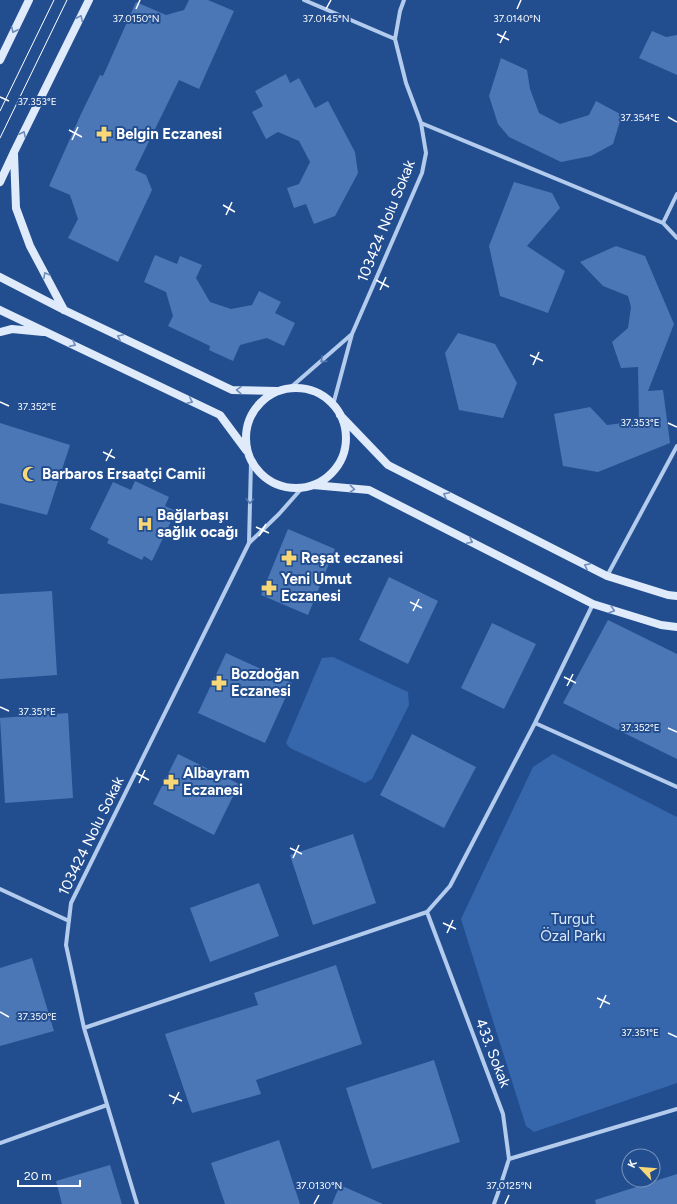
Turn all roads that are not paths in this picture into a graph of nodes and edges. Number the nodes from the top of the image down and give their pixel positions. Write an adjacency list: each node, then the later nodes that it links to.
1 (29, 0): 6 (street, one-way to 6)
2 (89, 0): 8 (street, one-way to 2)
3 (304, 0): 5 (street)
4 (404, 0): 5 (street, 103424 Nolu Sokak)
5 (395, 39): 7 (street, 103424 Nolu Sokak)
6 (0, 60)
7 (421, 123): 11 (street); 18 (street, 103424 Nolu Sokak)
8 (14, 152): 9 (street); 15 (street, one-way to 8)
9 (0, 182)
10 (677, 194): 11 (street)
11 (663, 223): 12 (street)
12 (677, 238)
13 (0, 277): 15 (street)
14 (0, 310): 17 (street)
15 (64, 310): 20 (street, one-way to 15)
16 (0, 332): 17 (street)
17 (49, 332): 24 (street, one-way to 24)
18 (352, 334): 19 (street, 103424 Nolu Sokak, one-way to 19); 21 (street, 103424 Nolu Sokak)
19 (290, 388): 20 (street); 21 (street)
20 (278, 391): 24 (street)
21 (333, 405): 22 (street)
22 (340, 415): 26 (street); 29 (street, one-way to 22)
23 (677, 446): 29 (street)
24 (247, 451): 25 (street)
25 (251, 462): 27 (street); 28 (street, 103424 Nolu Sokak, one-way to 28)
26 (313, 485): 27 (street); 31 (street, one-way to 31)
27 (302, 488): 28 (street, 103424 Nolu Sokak)
28 (249, 543): 37 (street, 103424 Nolu Sokak)
29 (607, 576): 30 (street)
30 (677, 596)
31 (593, 604): 32 (street, one-way to 32); 33 (street)
32 (677, 627)
33 (535, 723): 34 (street); 36 (street)
34 (677, 787)
35 (0, 890): 37 (street)
36 (427, 912): 38 (street); 42 (street, 433. Sokak)
37 (69, 921): 38 (street, 103424 Nolu Sokak)
38 (84, 1028): 39 (street, 103424 Nolu Sokak)
39 (107, 1105): 41 (street); 43 (street, 103424 Nolu Sokak)
40 (677, 1109): 42 (street)
41 (0, 1143)
42 (510, 1159): 44 (street, 433. Sokak)
43 (137, 1204)
44 (494, 1204)

